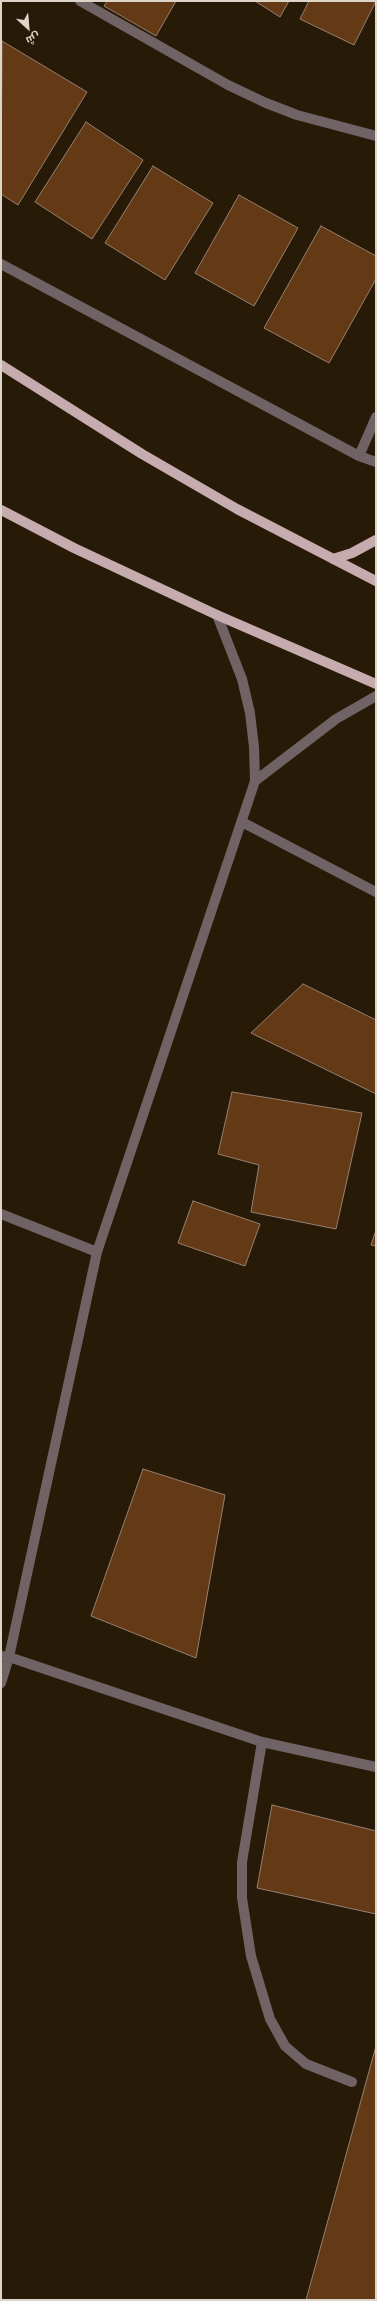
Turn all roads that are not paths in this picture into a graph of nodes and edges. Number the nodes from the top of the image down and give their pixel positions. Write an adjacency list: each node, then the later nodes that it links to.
1 (80, 1): 2 (street)
2 (376, 136)
3 (1, 264): 6 (street)
4 (1, 365): 10 (main road)
5 (376, 417): 6 (street)
6 (359, 456): 7 (street)
7 (376, 462)
8 (1, 510): 12 (main road)
9 (376, 540): 10 (main road)
10 (333, 559): 11 (main road)
11 (376, 581)
12 (218, 615): 13 (main road); 15 (street)
13 (376, 684)
14 (376, 696): 15 (street)
15 (255, 782): 16 (street)
16 (242, 822): 17 (street); 19 (street)
17 (376, 892)
18 (1, 1214): 19 (street)
19 (97, 1252): 20 (street)
20 (5, 1657): 21 (street); 22 (street)
21 (1, 1683)
22 (262, 1742): 23 (street); 24 (street)
23 (376, 1767)
24 (352, 2082)

